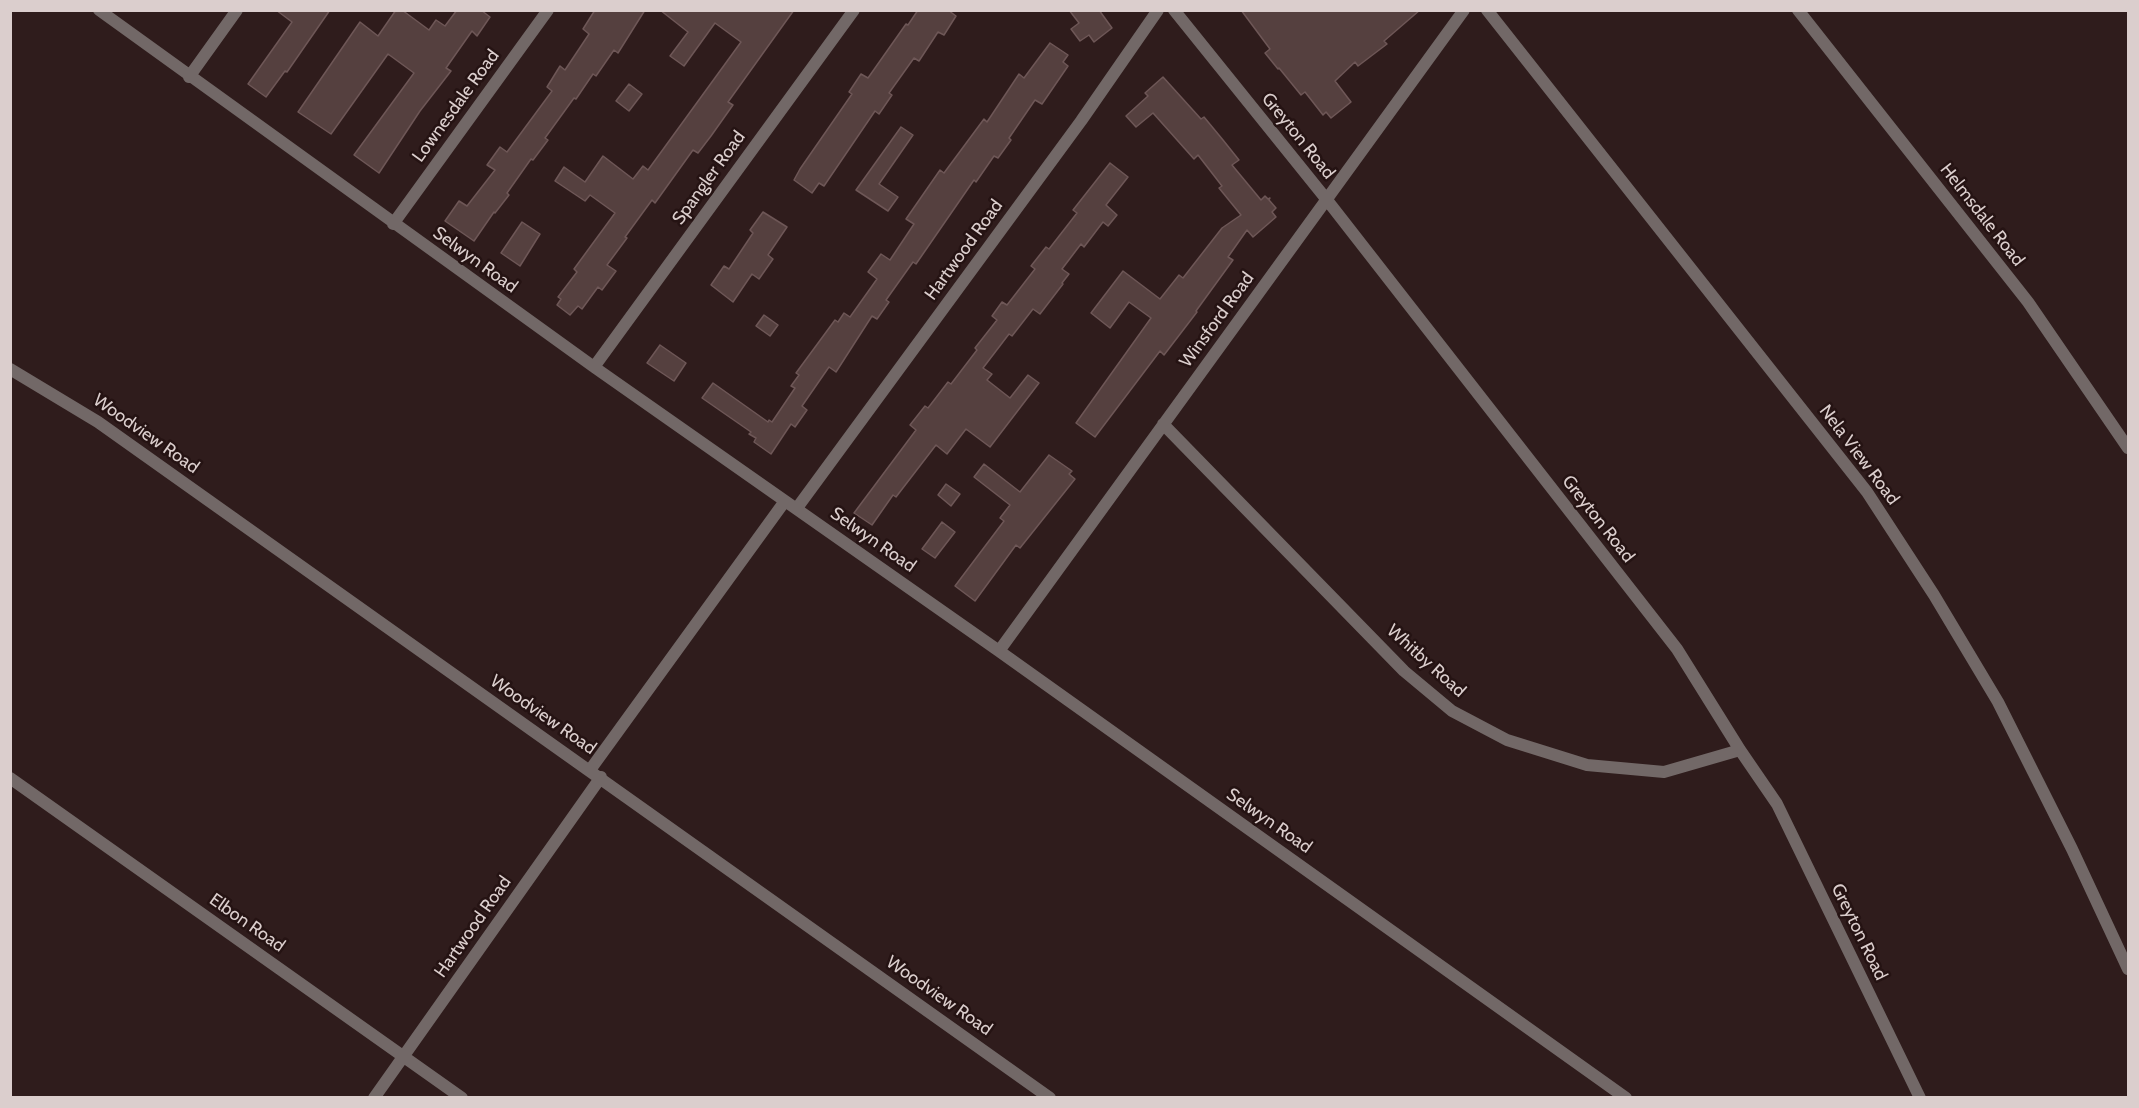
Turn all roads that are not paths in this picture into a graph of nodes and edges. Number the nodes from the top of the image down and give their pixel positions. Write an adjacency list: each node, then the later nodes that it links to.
1 (99, 10): 10 (street, Selwyn Road)
2 (237, 10): 10 (street)
3 (548, 10): 12 (street, Lownesdale Road)
4 (854, 10): 13 (street, Spangler Road)
5 (1158, 10): 18 (street, Hartwood Road)
6 (1174, 10): 11 (street, Greyton Road)
7 (1464, 10): 11 (street, Winsford Road)
8 (1487, 10): 24 (street, Nela View Road)
9 (1798, 10): 16 (street, Helmsdale Road)
10 (189, 77): 12 (street, Selwyn Road)
11 (1327, 200): 15 (street, Winsford Road); 20 (street, Greyton Road)
12 (393, 224): 13 (street, Selwyn Road)
13 (594, 367): 17 (street, Selwyn Road)
14 (10, 369): 21 (street, Woodview Road)
15 (1163, 424): 19 (street, Winsford Road); 20 (street, Whitby Road)
16 (2128, 448)
17 (785, 501): 18 (street, Selwyn Road); 21 (street)
18 (796, 508): 19 (street, Selwyn Road)
19 (999, 651): 29 (street, Selwyn Road)
20 (1740, 750): 30 (street, Greyton Road)
21 (590, 770): 22 (street, Woodview Road)
22 (601, 777): 25 (street, Hartwood Road); 28 (street, Woodview Road)
23 (10, 778): 25 (street, Elbon Road)
24 (2128, 969)
25 (404, 1056): 26 (street, Hartwood Road); 27 (street, Elbon Road)
26 (374, 1098)
27 (462, 1098)
28 (1050, 1098)
29 (1626, 1098)
30 (1920, 1098)

